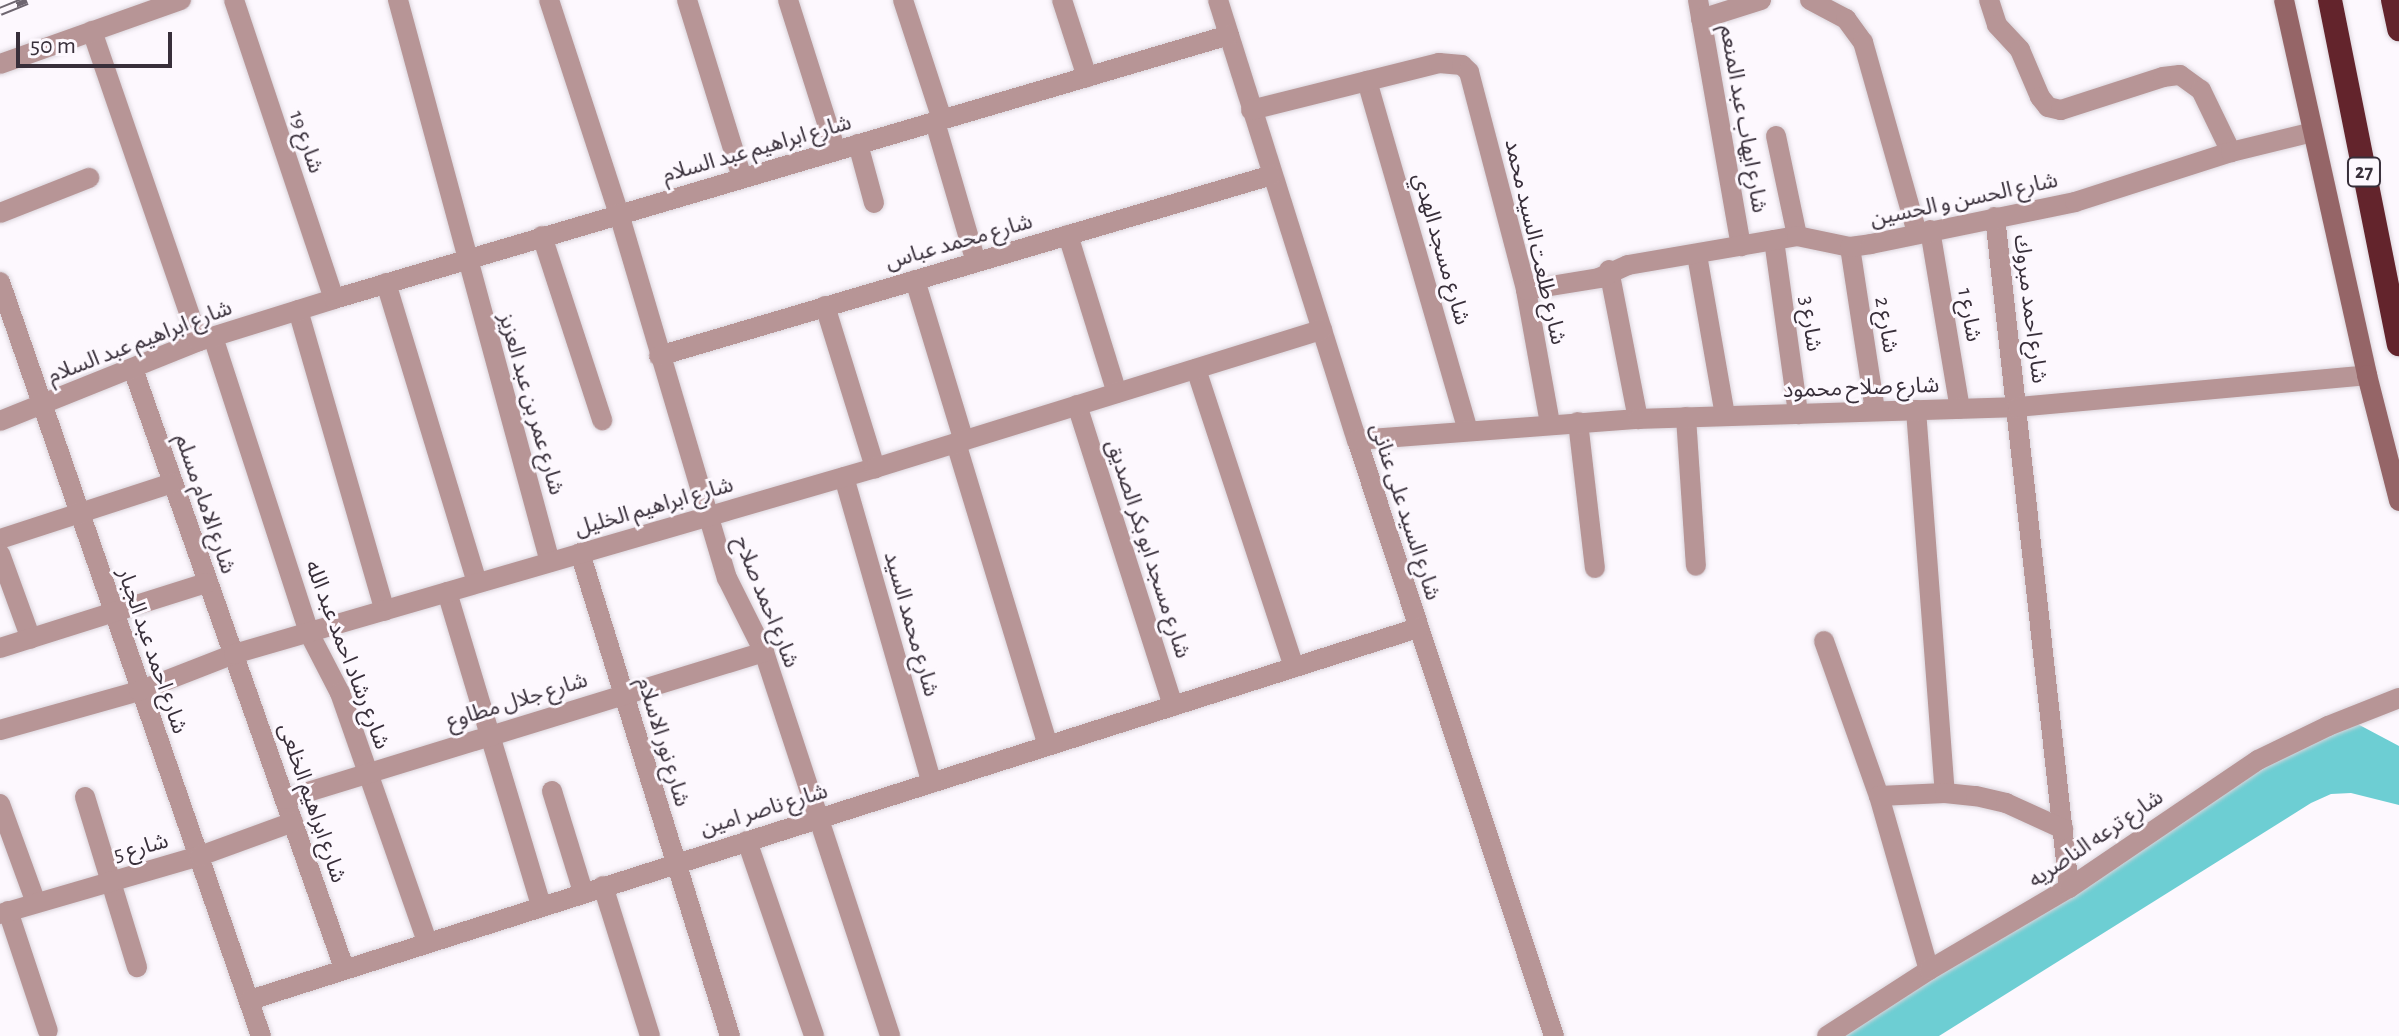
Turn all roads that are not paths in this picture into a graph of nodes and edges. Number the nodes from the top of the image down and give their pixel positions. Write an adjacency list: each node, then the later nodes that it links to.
1 (181, 0): 18 (street)
2 (234, 0): 52 (street, شارع 19)
3 (398, 0): 45 (street, شارع عمر بن عبد العزيز)
4 (549, 0): 35 (street, شارع احمد صلاح)
5 (687, 0): 32 (street)
6 (788, 0): 28 (street)
7 (903, 0): 24 (street)
8 (1062, 0): 21 (street)
9 (1218, 0): 19 (street, شارع السيد على عنانى)
10 (1761, 0): 16 (street)
11 (1810, 0): 37 (street, شارع 1)
12 (1989, 0): 29 (street)
13 (2284, 0): 25 (street)
14 (2330, 0): 58 (highway, 27)
15 (2393, 0): 17 (highway)
16 (1700, 10): 42 (street, شارع ايهاب عبد المنعم)
17 (2399, 29)
18 (92, 31): 20 (street); 57 (street, شارع رشاد احمد عبد الله)
19 (1229, 35): 21 (street, شارع ابراهيم عبد السلام); 23 (street, شارع السيد على عنانى)
20 (0, 64)
21 (1087, 77): 24 (street, شارع ابراهيم عبد السلام)
22 (1367, 81): 23 (street); 51 (street, شارع طلعت السيد محمد); 78 (street, شارع مسجد الهدي)
23 (1251, 110): 30 (street, شارع السيد على عنانى)
24 (938, 120): 27 (street, شارع ابراهيم عبد السلام); 46 (street)
25 (2313, 132): 29 (street, شارع الحسن و الحسين); 62 (street)
26 (1776, 136): 40 (street)
27 (858, 144): 28 (street, شارع ابراهيم عبد السلام); 33 (street)
28 (836, 151): 32 (street, شارع ابراهيم عبد السلام)
29 (2231, 152): 36 (street, شارع الحسن و الحسين)
30 (1272, 175): 38 (street, شارع محمد عباس); 56 (street, شارع السيد على عنانى)
31 (89, 178): 34 (street)
32 (742, 178): 35 (street, شارع ابراهيم عبد السلام)
33 (874, 203)
34 (0, 213)
35 (619, 214): 39 (street, شارع ابراهيم عبد السلام); 59 (street, شارع احمد صلاح)
36 (1995, 217): 37 (street, شارع الحسن و الحسين); 66 (street, شارع احمد مبروك)
37 (1923, 231): 43 (street, شارع الحسن و الحسين); 67 (street, شارع 1)
38 (1068, 235): 46 (street, شارع محمد عباس); 63 (street)
39 (542, 236): 45 (street, شارع ابراهيم عبد السلام); 74 (street)
40 (1797, 236): 41 (street, شارع الحسن و الحسين); 43 (street, شارع الحسن و الحسين)
41 (1774, 240): 42 (street, شارع الحسن و الحسين); 70 (street, شارع 3)
42 (1741, 246): 44 (street, شارع الحسن و الحسين)
43 (1850, 247): 69 (street, شارع 2)
44 (1697, 255): 47 (street, شارع الحسن و الحسين); 71 (street)
45 (465, 258): 50 (street, شارع ابراهيم عبد السلام); 90 (street, شارع عمر بن عبد العزيز)
46 (976, 262): 48 (street, شارع محمد عباس)
47 (1609, 270): 51 (street, شارع الحسن و الحسين); 73 (street)
48 (915, 280): 53 (street, شارع محمد عباس); 80 (street)
49 (0, 282): 55 (street, شارع احمد عبد الجبار)
50 (386, 283): 52 (street, شارع ابراهيم عبد السلام); 94 (street)
51 (1526, 290): 77 (street, شارع طلعت السيد محمد)
52 (334, 299): 54 (street, شارع ابراهيم عبد السلام)
53 (825, 306): 59 (street, شارع محمد عباس); 81 (street)
54 (298, 310): 57 (street, شارع ابراهيم عبد السلام); 96 (street)
55 (7, 322): 64 (street, شارع احمد عبد الجبار)
56 (1322, 330): 61 (street, شارع ابراهيم الخليل); 79 (street, شارع السيد على عنانى)
57 (206, 339): 60 (street, شارع ابراهيم عبد السلام); 99 (street, شارع رشاد احمد عبد الله)
58 (2399, 344)
59 (659, 356): 86 (street, شارع احمد صلاح)
60 (133, 369): 64 (street, شارع ابراهيم عبد السلام); 83 (street, شارع الامام مسلم)
61 (1196, 369): 63 (street, شارع ابراهيم الخليل); 105 (street)
62 (2367, 375): 66 (street, شارع صلاح محمود); 84 (street)
63 (1117, 393): 65 (street, شارع ابراهيم الخليل)
64 (44, 405): 75 (street, شارع ابراهيم عبد السلام); 85 (street, شارع احمد عبد الجبار)
65 (1077, 405): 80 (street, شارع ابراهيم الخليل); 109 (street, شارع مسجد ابو بكر الصديق)
66 (2018, 407): 67 (street, شارع صلاح محمود); 123 (street, شارع احمد مبروك)
67 (1960, 409): 68 (street, شارع صلاح محمود)
68 (1916, 410): 69 (street, شارع صلاح محمود); 116 (street)
69 (1875, 411): 70 (street, شارع صلاح محمود)
70 (1798, 414): 71 (street, شارع صلاح محمود)
71 (1725, 416): 72 (street, شارع صلاح محمود)
72 (1686, 417): 73 (street, شارع صلاح محمود); 91 (street)
73 (1638, 419): 76 (street, شارع صلاح محمود)
74 (602, 420)
75 (0, 421)
76 (1578, 422): 77 (street, شارع صلاح محمود); 92 (street)
77 (1550, 423): 78 (street, شارع صلاح محمود)
78 (1468, 431): 79 (street, شارع صلاح محمود)
79 (1357, 440): 98 (street, شارع السيد على عنانى)
80 (960, 442): 81 (street, شارع ابراهيم الخليل); 112 (street)
81 (875, 468): 82 (street, شارع ابراهيم الخليل)
82 (844, 477): 86 (street, شارع ابراهيم الخليل); 114 (street, شارع محمد السيد)
83 (172, 483): 85 (street); 93 (street, شارع الامام مسلم)
84 (2399, 501)
85 (79, 513): 87 (street); 97 (street, شارع احمد عبد الجبار)
86 (707, 516): 88 (street, شارع ابراهيم الخليل); 103 (street, شارع احمد صلاح)
87 (0, 539)
88 (580, 553): 90 (street, شارع ابراهيم الخليل); 107 (street, شارع نور الاسلام)
89 (0, 554): 100 (street)
90 (550, 562): 94 (street, شارع ابراهيم الخليل)
91 (1696, 566)
92 (1595, 568)
93 (206, 583): 97 (street); 104 (street, شارع الامام مسلم)
94 (477, 583): 95 (street, شارع ابراهيم الخليل)
95 (447, 592): 96 (street, شارع ابراهيم الخليل); 111 (street)
96 (385, 611): 99 (street, شارع ابراهيم الخليل)
97 (112, 613): 100 (street); 106 (street, شارع احمد عبد الجبار)
98 (1418, 628): 105 (street, شارع ناصر امين); 144 (street, شارع السيد على عنانى)
99 (309, 633): 104 (street, شارع ابراهيم الخليل); 113 (street, شارع رشاد احمد عبد الله)
100 (31, 639): 102 (street)
101 (1824, 641): 117 (street)
102 (0, 648)
103 (764, 652): 107 (street, شارع جلال مطاوع); 121 (street, شارع احمد صلاح)
104 (234, 654): 106 (street, شارع ابراهيم الخليل); 119 (street, شارع ابراهيم الخلعى)
105 (1294, 667): 109 (street, شارع ناصر امين)
106 (139, 691): 110 (street, شارع ابراهيم الخليل); 125 (street, شارع احمد عبد الجبار)
107 (623, 694): 111 (street, شارع جلال مطاوع); 126 (street, شارع نور الاسلام)
108 (2399, 698): 128 (street, شارع ترعه الناصريه)
109 (1173, 706): 112 (street, شارع ناصر امين)
110 (0, 730)
111 (489, 735): 113 (street, شارع جلال مطاوع); 131 (street)
112 (1048, 745): 114 (street, شارع ناصر امين)
113 (366, 772): 119 (street, شارع جلال مطاوع); 133 (street, شارع رشاد احمد عبد الله)
114 (932, 783): 121 (street, شارع ناصر امين)
115 (552, 791): 129 (street)
116 (1945, 793): 117 (street); 123 (street)
117 (1879, 796): 136 (street)
118 (85, 797): 127 (street)
119 (285, 799): 122 (street, شارع ابراهيم الخلعى)
120 (0, 804): 130 (street)
121 (817, 819): 124 (street, شارع ناصر امين); 143 (street, شارع احمد صلاح)
122 (293, 822): 125 (street, شارع 5); 135 (street, شارع ابراهيم الخلعى)
123 (2063, 829): 128 (street, شارع احمد مبروك)
124 (747, 841): 126 (street, شارع ناصر امين); 142 (street)
125 (200, 856): 127 (street, شارع 5); 137 (street, شارع احمد عبد الجبار)
126 (675, 863): 129 (street, شارع ناصر امين); 141 (street, شارع نور الاسلام)
127 (111, 882): 130 (street, شارع 5); 134 (street)
128 (2069, 888): 136 (street, شارع ترعه الناصريه)
129 (593, 889): 131 (street, شارع ناصر امين); 140 (street)
130 (36, 903): 132 (street, شارع 5)
131 (541, 906): 133 (street, شارع ناصر امين)
132 (4, 912): 138 (street)
133 (427, 942): 135 (street, شارع ناصر امين)
134 (137, 967)
135 (344, 968): 137 (street, شارع ناصر امين)
136 (1929, 970): 145 (street, شارع ترعه الناصريه)
137 (250, 1000): 139 (street, شارع احمد عبد الجبار)
138 (48, 1031)
139 (261, 1036)
140 (650, 1036)
141 (730, 1036)
142 (814, 1036)
143 (890, 1036)
144 (1554, 1036)
145 (1827, 1036)

